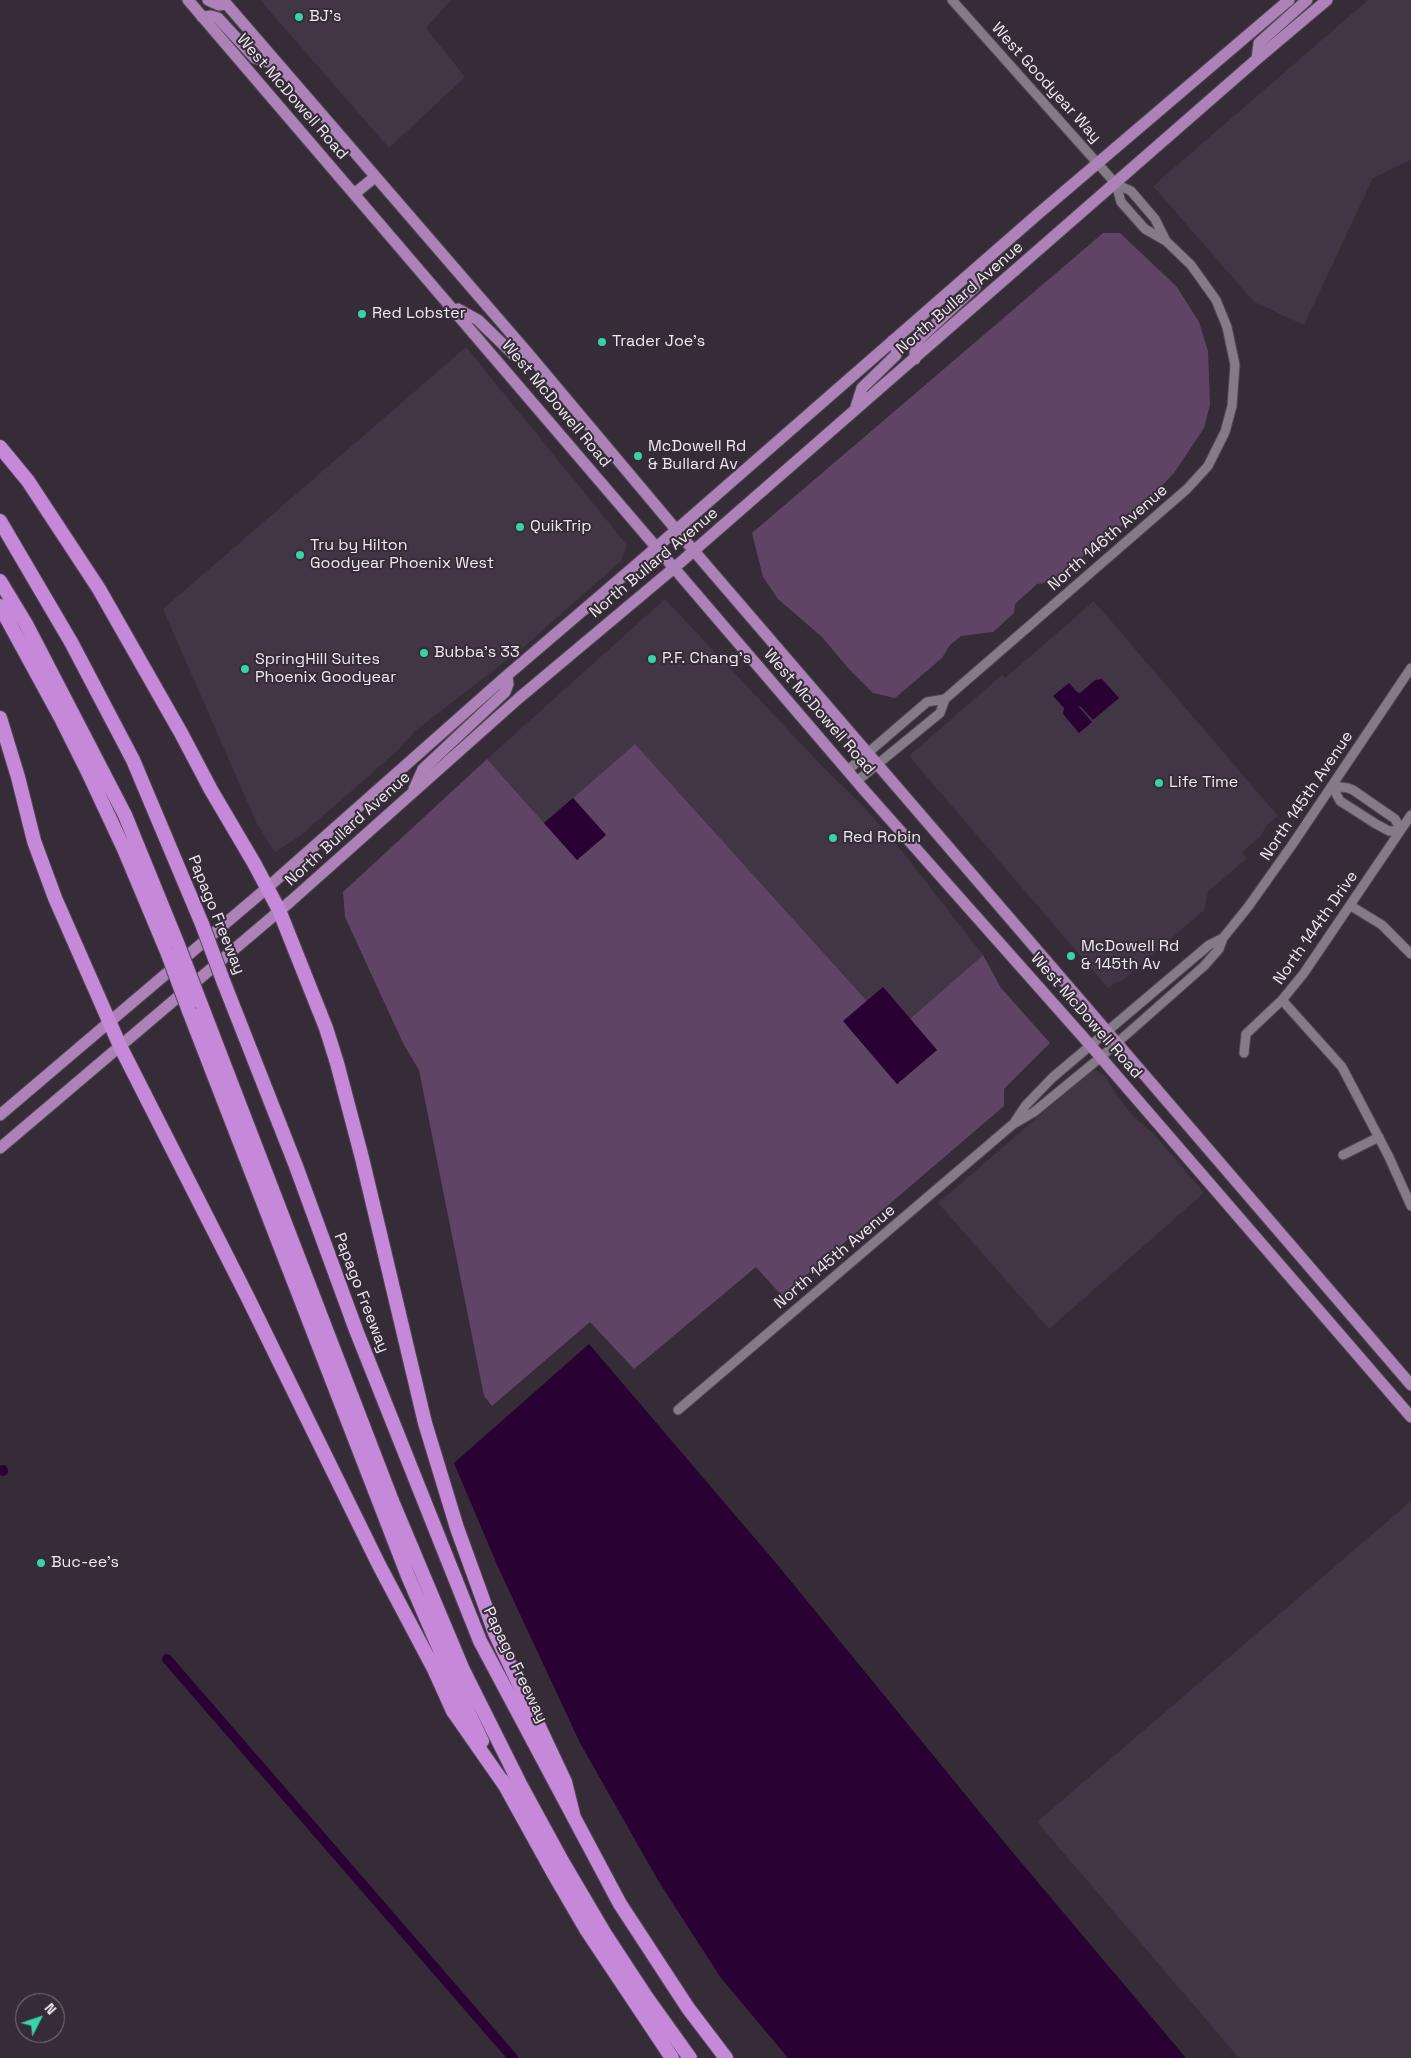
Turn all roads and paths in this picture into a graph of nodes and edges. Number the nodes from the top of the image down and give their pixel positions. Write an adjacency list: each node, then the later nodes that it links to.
1 (188, 0): 8 (main road, West McDowell Road)
2 (208, 0): 7 (main road)
3 (952, 0): 11 (street, West Goodyear Way)
4 (1288, 0): 11 (main road, North Bullard Avenue)
5 (1306, 0): 9 (main road)
6 (1327, 0): 9 (main road, North Bullard Avenue)
7 (225, 2): 10 (main road, West McDowell Road)
8 (202, 17): 10 (main road); 14 (main road, West McDowell Road)
9 (1257, 59): 13 (main road, North Bullard Avenue)
10 (278, 65): 12 (main road, West McDowell Road)
11 (1097, 163): 13 (street, West Goodyear Way); 16 (main road, North Bullard Avenue)
12 (375, 177): 14 (main road); 19 (main road, West McDowell Road)
13 (1116, 184): 15 (street); 15 (street); 20 (main road, North Bullard Avenue)
14 (354, 194): 17 (main road, West McDowell Road)
15 (1166, 241): 32 (street, North 146th Avenue)
16 (980, 265): 18 (main road, North Bullard Avenue); 20 (main road)
17 (450, 304): 19 (main road); 25 (main road, West McDowell Road)
18 (892, 341): 21 (main road); 24 (main road, North Bullard Avenue)
19 (527, 352): 24 (main road, West McDowell Road)
20 (915, 359): 21 (main road, North Bullard Avenue)
21 (854, 412): 26 (main road, North Bullard Avenue)
22 (0, 447): 42 (highway)
23 (0, 521): 67 (highway, Papago Freeway, bridge)
24 (676, 530): 25 (main road, North Bullard Avenue); 26 (main road, West McDowell Road)
25 (656, 548): 27 (main road, West McDowell Road); 31 (main road, North Bullard Avenue)
26 (694, 551): 27 (main road, North Bullard Avenue); 34 (main road, West McDowell Road)
27 (674, 568): 36 (main road, West McDowell Road); 39 (main road, North Bullard Avenue)
28 (0, 581): 46 (highway)
29 (0, 606): 46 (highway)
30 (1411, 668): 38 (street, North 145th Avenue)
31 (507, 676): 39 (main road); 42 (main road, North Bullard Avenue)
32 (945, 699): 34 (street, North 146th Avenue); 35 (street, North 146th Avenue)
33 (0, 718): 50 (highway)
34 (868, 752): 35 (main road, West McDowell Road); 36 (street, North 146th Avenue)
35 (878, 763): 37 (street, North 146th Avenue); 51 (main road, West McDowell Road)
36 (848, 770): 37 (main road, West McDowell Road)
37 (857, 782): 54 (main road, West McDowell Road)
38 (1332, 786): 41 (street); 41 (street); 45 (street, North 145th Avenue)
39 (412, 793): 44 (main road, North Bullard Avenue)
40 (1411, 815): 41 (street, North 144th Drive)
41 (1401, 830): 43 (street, North 144th Drive)
42 (267, 888): 44 (highway); 50 (main road, North Bullard Avenue)
43 (1351, 906): 47 (street); 48 (street, North 144th Drive)
44 (278, 910): 53 (main road, North Bullard Avenue); 67 (highway)
45 (1223, 938): 51 (street, North 145th Avenue); 52 (street, North 145th Avenue)
46 (173, 949): 49 (highway, bridge)
47 (1411, 954)
48 (1282, 1000): 55 (street, North 144th Drive); 59 (street)
49 (195, 1007): 66 (highway); 69 (highway)
50 (110, 1022): 53 (highway); 57 (main road, North Bullard Avenue)
51 (1108, 1032): 52 (main road, West McDowell Road); 54 (street, North 145th Avenue)
52 (1118, 1042): 56 (street, North 145th Avenue); 63 (main road, West McDowell Road)
53 (120, 1046): 60 (main road, North Bullard Avenue); 66 (highway)
54 (1091, 1046): 56 (main road, West McDowell Road); 58 (street, North 145th Avenue)
55 (1244, 1053)
56 (1101, 1056): 58 (street, North 145th Avenue); 65 (main road, West McDowell Road)
57 (0, 1115)
58 (1012, 1126): 64 (street, North 145th Avenue)
59 (1379, 1137): 61 (street); 62 (street)
60 (0, 1148)
61 (1343, 1155)
62 (1411, 1206)
63 (1411, 1385)
64 (678, 1410)
65 (1411, 1418)
66 (506, 1787): 68 (highway)
67 (574, 1818): 70 (highway, Papago Freeway)
68 (672, 2058)
69 (690, 2058)
70 (726, 2058)

